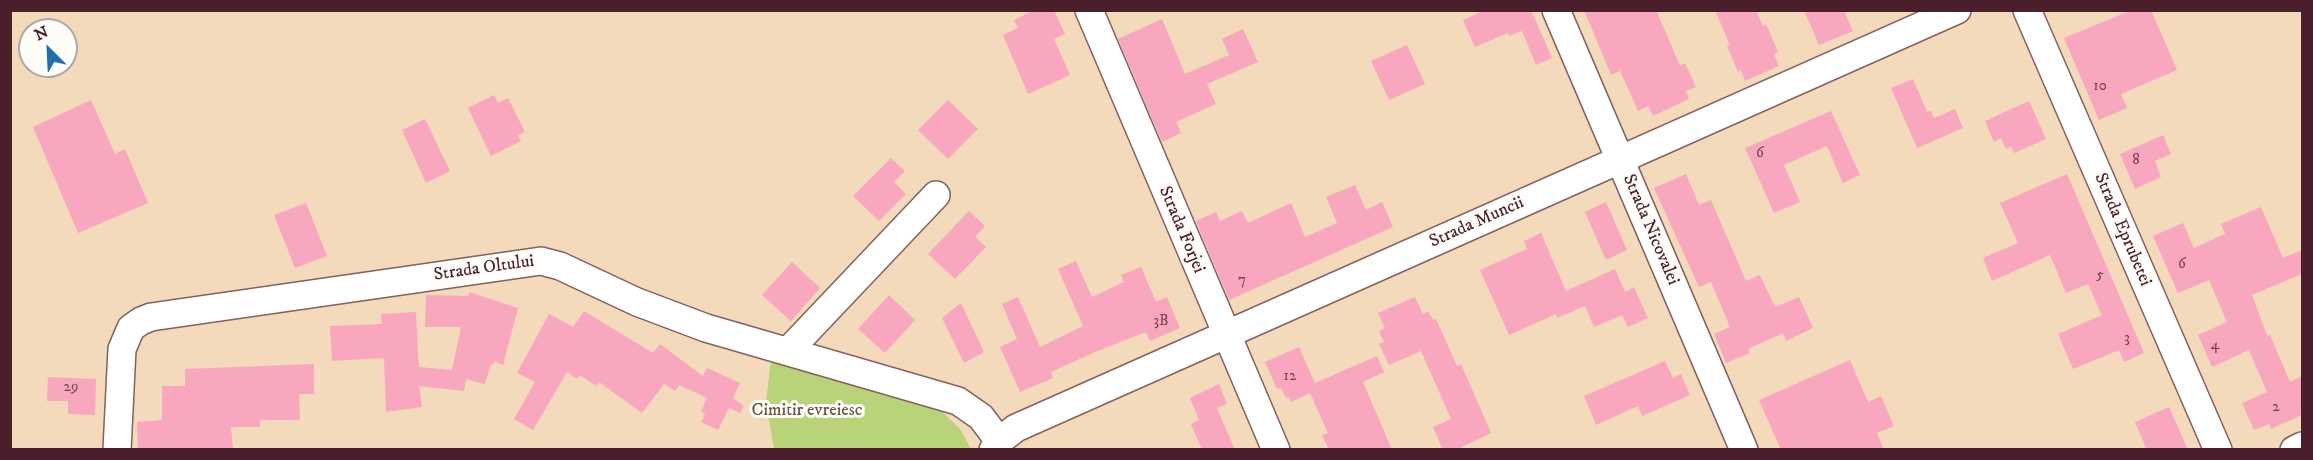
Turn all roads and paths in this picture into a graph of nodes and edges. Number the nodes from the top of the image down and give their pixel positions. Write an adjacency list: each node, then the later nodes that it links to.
1 (1089, 10): 7 (street, Strada Forjei)
2 (1556, 10): 5 (street, Strada Nicovalei)
3 (1957, 10): 5 (street, Strada Muncii)
4 (2027, 10): 14 (street, Strada Eprubetei)
5 (1620, 159): 7 (street, Strada Muncii); 13 (street, Strada Nicovalei)
6 (936, 195): 8 (street)
7 (1226, 336): 9 (street, Strada Muncii); 12 (street, Strada Forjei)
8 (788, 351): 9 (street, Strada Oltului); 11 (street, Strada Oltului)
9 (996, 445)
10 (2302, 446): 15 (street)
11 (117, 450)
12 (1276, 450)
13 (1743, 450)
14 (2218, 450)
15 (2294, 450)

